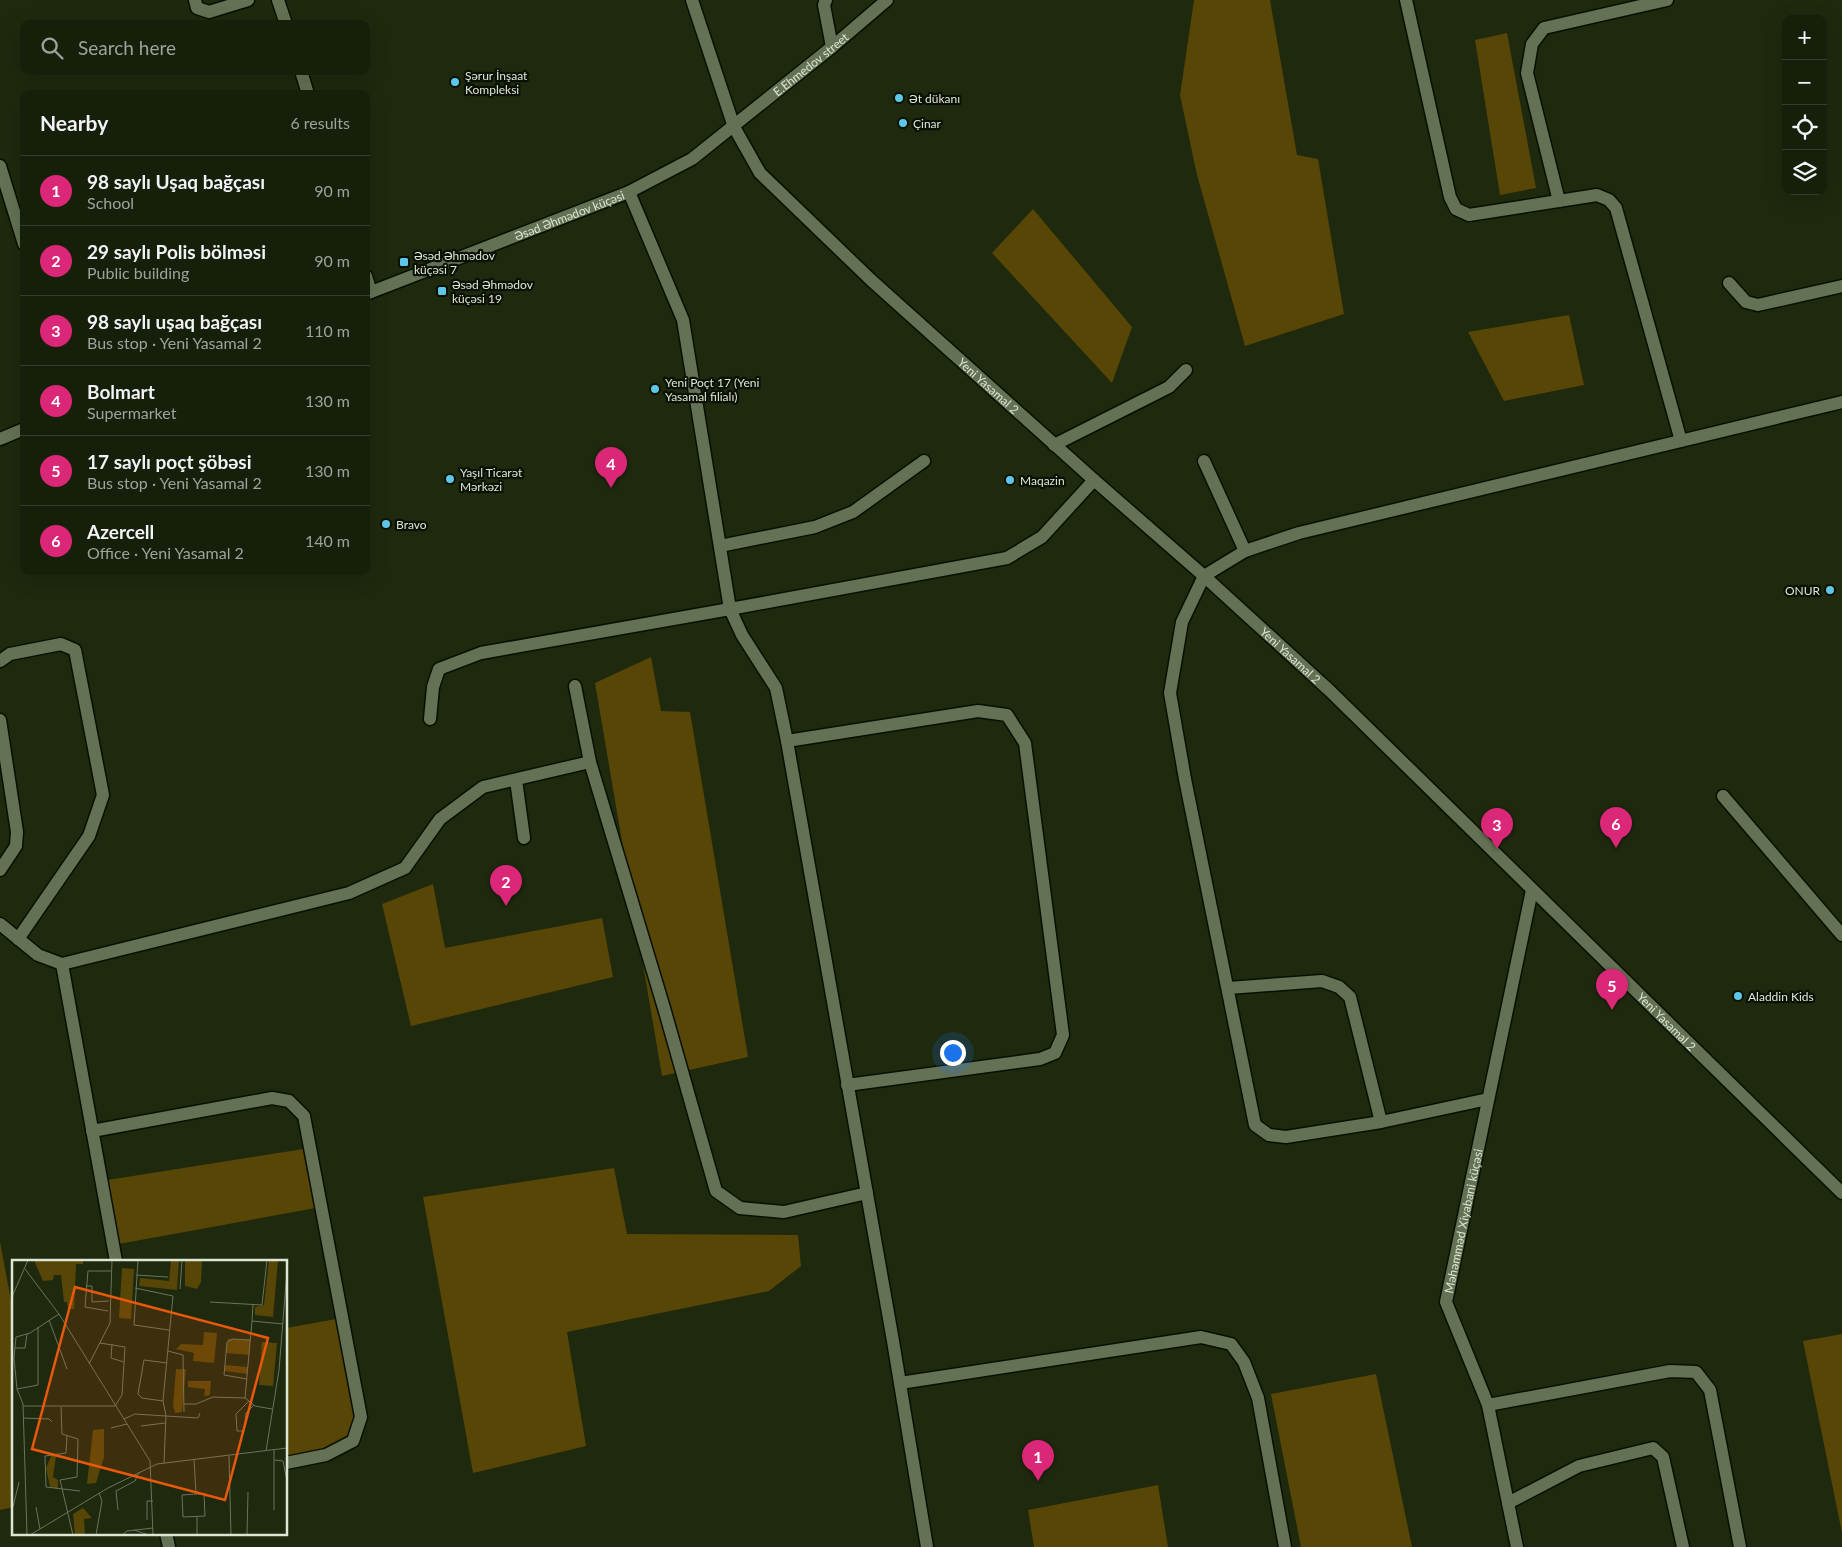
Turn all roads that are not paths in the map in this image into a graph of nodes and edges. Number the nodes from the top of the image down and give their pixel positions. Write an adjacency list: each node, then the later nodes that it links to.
1 (195, 0): 2 (street)
2 (248, 0)
3 (278, 0): 9 (street)
4 (692, 0): 13 (street, Yeni Yasamal 2)
5 (826, 0): 10 (street)
6 (887, 0): 10 (street, E.Ehmedov street)
7 (1406, 0): 16 (street)
8 (1667, 0): 16 (street)
9 (285, 20)
10 (832, 47): 13 (street, E.Ehmedov street)
11 (302, 75): 12 (street)
12 (307, 90)
13 (734, 127): 15 (street, Əsəd Əhmədov küçəsi); 26 (street, Yeni Yasamal 2)
14 (0, 166): 17 (street)
15 (629, 192): 20 (street, Əsəd Əhmədov küçəsi); 30 (street)
16 (1559, 201): 25 (street)
17 (20, 231)
18 (1729, 283): 19 (street)
19 (1842, 286)
20 (370, 293)
21 (1186, 370): 26 (street)
22 (1842, 402): 25 (street)
23 (20, 431): 24 (street)
24 (0, 439)
25 (1681, 441): 31 (street)
26 (1054, 444): 29 (street, Yeni Yasamal 2)
27 (924, 461): 30 (street)
28 (1204, 461): 31 (street)
29 (1094, 480): 32 (street, Yeni Yasamal 2); 33 (street)
30 (720, 546): 33 (street)
31 (1245, 551): 32 (street)
32 (1204, 576): 44 (street, Yeni Yasamal 2); 49 (street)
33 (730, 609): 36 (street); 38 (street)
34 (0, 661): 47 (street)
35 (575, 686): 39 (street)
36 (430, 719)
37 (0, 720): 43 (street)
38 (787, 741): 50 (street); 50 (street)
39 (590, 762): 40 (street); 54 (street)
40 (516, 780): 42 (street); 48 (street)
41 (1723, 796): 46 (street)
42 (524, 838)
43 (0, 870)
44 (1532, 890): 51 (street, Məhəmməd Xiyabani küçəsi); 55 (street, Yeni Yasamal 2)
45 (0, 924): 47 (street)
46 (1842, 934)
47 (18, 939): 48 (street)
48 (62, 964): 53 (street)
49 (1228, 988): 52 (street); 52 (street)
50 (848, 1085): 54 (street)
51 (1488, 1099): 52 (street); 58 (street, Məhəmməd Xiyabani küçəsi)
52 (1381, 1122)
53 (92, 1131): 56 (street); 59 (street)
54 (867, 1193): 57 (street)
55 (1842, 1193)
56 (116, 1260)
57 (900, 1383): 63 (street); 64 (street)
58 (1488, 1405): 60 (street, Məhəmməd Xiyabani küçəsi); 67 (street)
59 (288, 1463)
60 (1508, 1503): 65 (street, Məhəmməd Xiyabani küçəsi); 66 (street)
61 (166, 1534): 62 (street)
62 (169, 1547)
63 (927, 1547)
64 (1285, 1547)
65 (1517, 1547)
66 (1683, 1547)
67 (1740, 1547)

